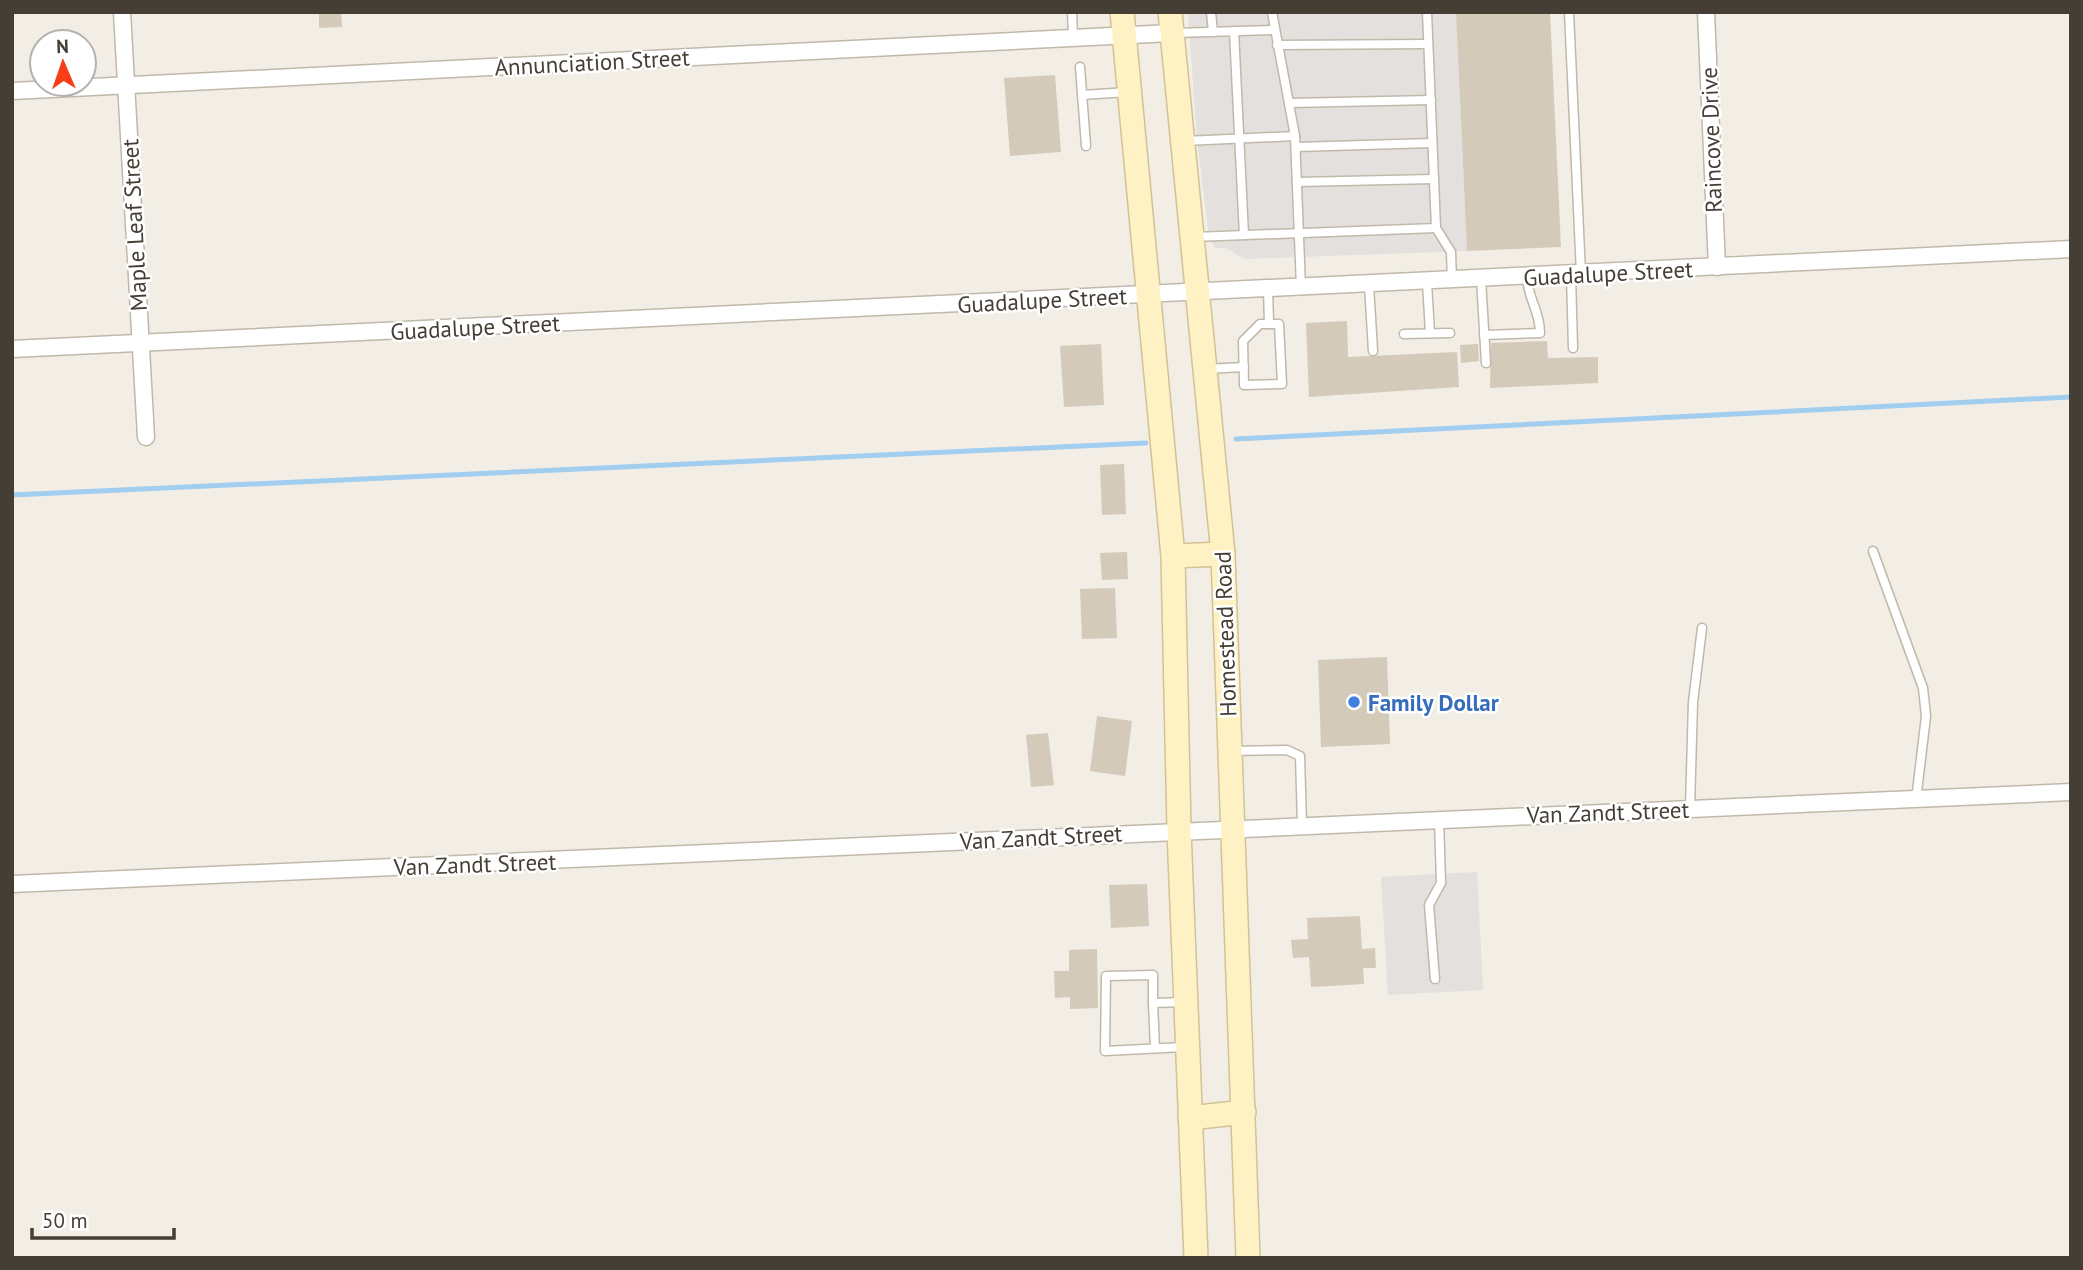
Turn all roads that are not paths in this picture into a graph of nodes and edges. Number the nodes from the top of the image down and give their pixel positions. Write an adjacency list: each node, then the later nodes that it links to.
1 (122, 12): 17 (street, Maple Leaf Street)
2 (1072, 12): 13 (lane)
3 (1211, 12): 12 (lane)
4 (1272, 12): 10 (lane)
5 (1427, 12): 14 (lane)
6 (1569, 12): 37 (lane)
7 (1706, 12): 36 (street, Raincove Drive)
8 (1171, 23): 9 (street, Annunciation Street); 12 (lane); 25 (main road, Homestead Road)
9 (1122, 24): 13 (street, Annunciation Street); 19 (main road)
10 (1273, 30): 11 (lane); 15 (lane)
11 (1234, 31): 12 (lane); 24 (lane)
12 (1213, 32)
13 (1073, 37): 17 (street, Annunciation Street)
14 (1428, 44): 15 (lane); 21 (lane)
15 (1276, 46): 22 (lane)
16 (1080, 67): 20 (lane)
17 (126, 85): 18 (street, Annunciation Street); 52 (street, Maple Leaf Street)
18 (12, 91)
19 (1129, 92): 20 (lane); 46 (main road)
20 (1082, 95): 27 (lane)
21 (1431, 100): 22 (lane); 26 (lane)
22 (1289, 103): 23 (lane)
23 (1296, 135): 24 (lane); 28 (lane)
24 (1239, 138): 25 (lane); 33 (lane)
25 (1182, 141): 34 (main road, Homestead Road)
26 (1432, 143): 28 (lane); 29 (lane)
27 (1086, 146)
28 (1296, 147): 30 (lane)
29 (1434, 179): 30 (lane); 31 (lane)
30 (1297, 182): 32 (lane)
31 (1436, 228): 32 (lane); 40 (lane)
32 (1299, 233): 33 (lane); 43 (lane)
33 (1244, 235): 34 (lane)
34 (1192, 237): 45 (main road, Homestead Road)
35 (2071, 249): 36 (street, Guadalupe Street)
36 (1717, 267): 37 (street, Guadalupe Street)
37 (1576, 274): 38 (street, Guadalupe Street); 53 (lane)
38 (1527, 277): 39 (street, Guadalupe Street); 51 (lane)
39 (1481, 279): 40 (street, Guadalupe Street); 51 (lane)
40 (1452, 281): 41 (street, Guadalupe Street)
41 (1427, 282): 42 (street, Guadalupe Street); 48 (lane)
42 (1369, 285): 43 (street, Guadalupe Street); 55 (lane)
43 (1301, 288): 44 (street, Guadalupe Street)
44 (1268, 290): 45 (street, Guadalupe Street); 47 (lane)
45 (1198, 293): 46 (street, Guadalupe Street); 58 (main road, Homestead Road)
46 (1149, 295): 52 (street, Guadalupe Street); 62 (main road)
47 (1269, 324): 57 (lane); 57 (lane)
48 (1430, 333): 49 (lane); 50 (lane)
49 (1450, 333)
50 (1404, 334)
51 (1484, 335): 56 (lane)
52 (141, 343): 54 (street, Guadalupe Street); 59 (street, Maple Leaf Street)
53 (1573, 348)
54 (12, 349)
55 (1373, 351)
56 (1486, 363)
57 (1244, 367): 58 (lane)
58 (1206, 369): 61 (main road, Homestead Road)
59 (146, 437)
60 (1873, 551): 66 (lane)
61 (1223, 554): 62 (main road); 64 (main road, Homestead Road)
62 (1173, 556): 71 (main road)
63 (1702, 628): 67 (lane)
64 (1229, 751): 69 (lane); 70 (main road, Homestead Road)
65 (2071, 792): 66 (street, Van Zandt Street)
66 (1916, 800): 67 (street, Van Zandt Street)
67 (1690, 808): 68 (street, Van Zandt Street)
68 (1439, 819): 69 (street, Van Zandt Street); 73 (lane)
69 (1302, 825): 70 (street, Van Zandt Street)
70 (1232, 828): 71 (street, Van Zandt Street); 78 (main road, Homestead Road)
71 (1179, 830): 72 (street, Van Zandt Street); 74 (main road)
72 (12, 884)
73 (1435, 979)
74 (1186, 1002): 75 (lane); 76 (main road)
75 (1153, 1003): 77 (lane); 77 (lane)
76 (1187, 1047): 77 (lane); 79 (main road)
77 (1155, 1048)
78 (1244, 1112): 79 (main road); 81 (main road, Homestead Road)
79 (1190, 1118): 80 (main road)
80 (1196, 1258)
81 (1248, 1258)

